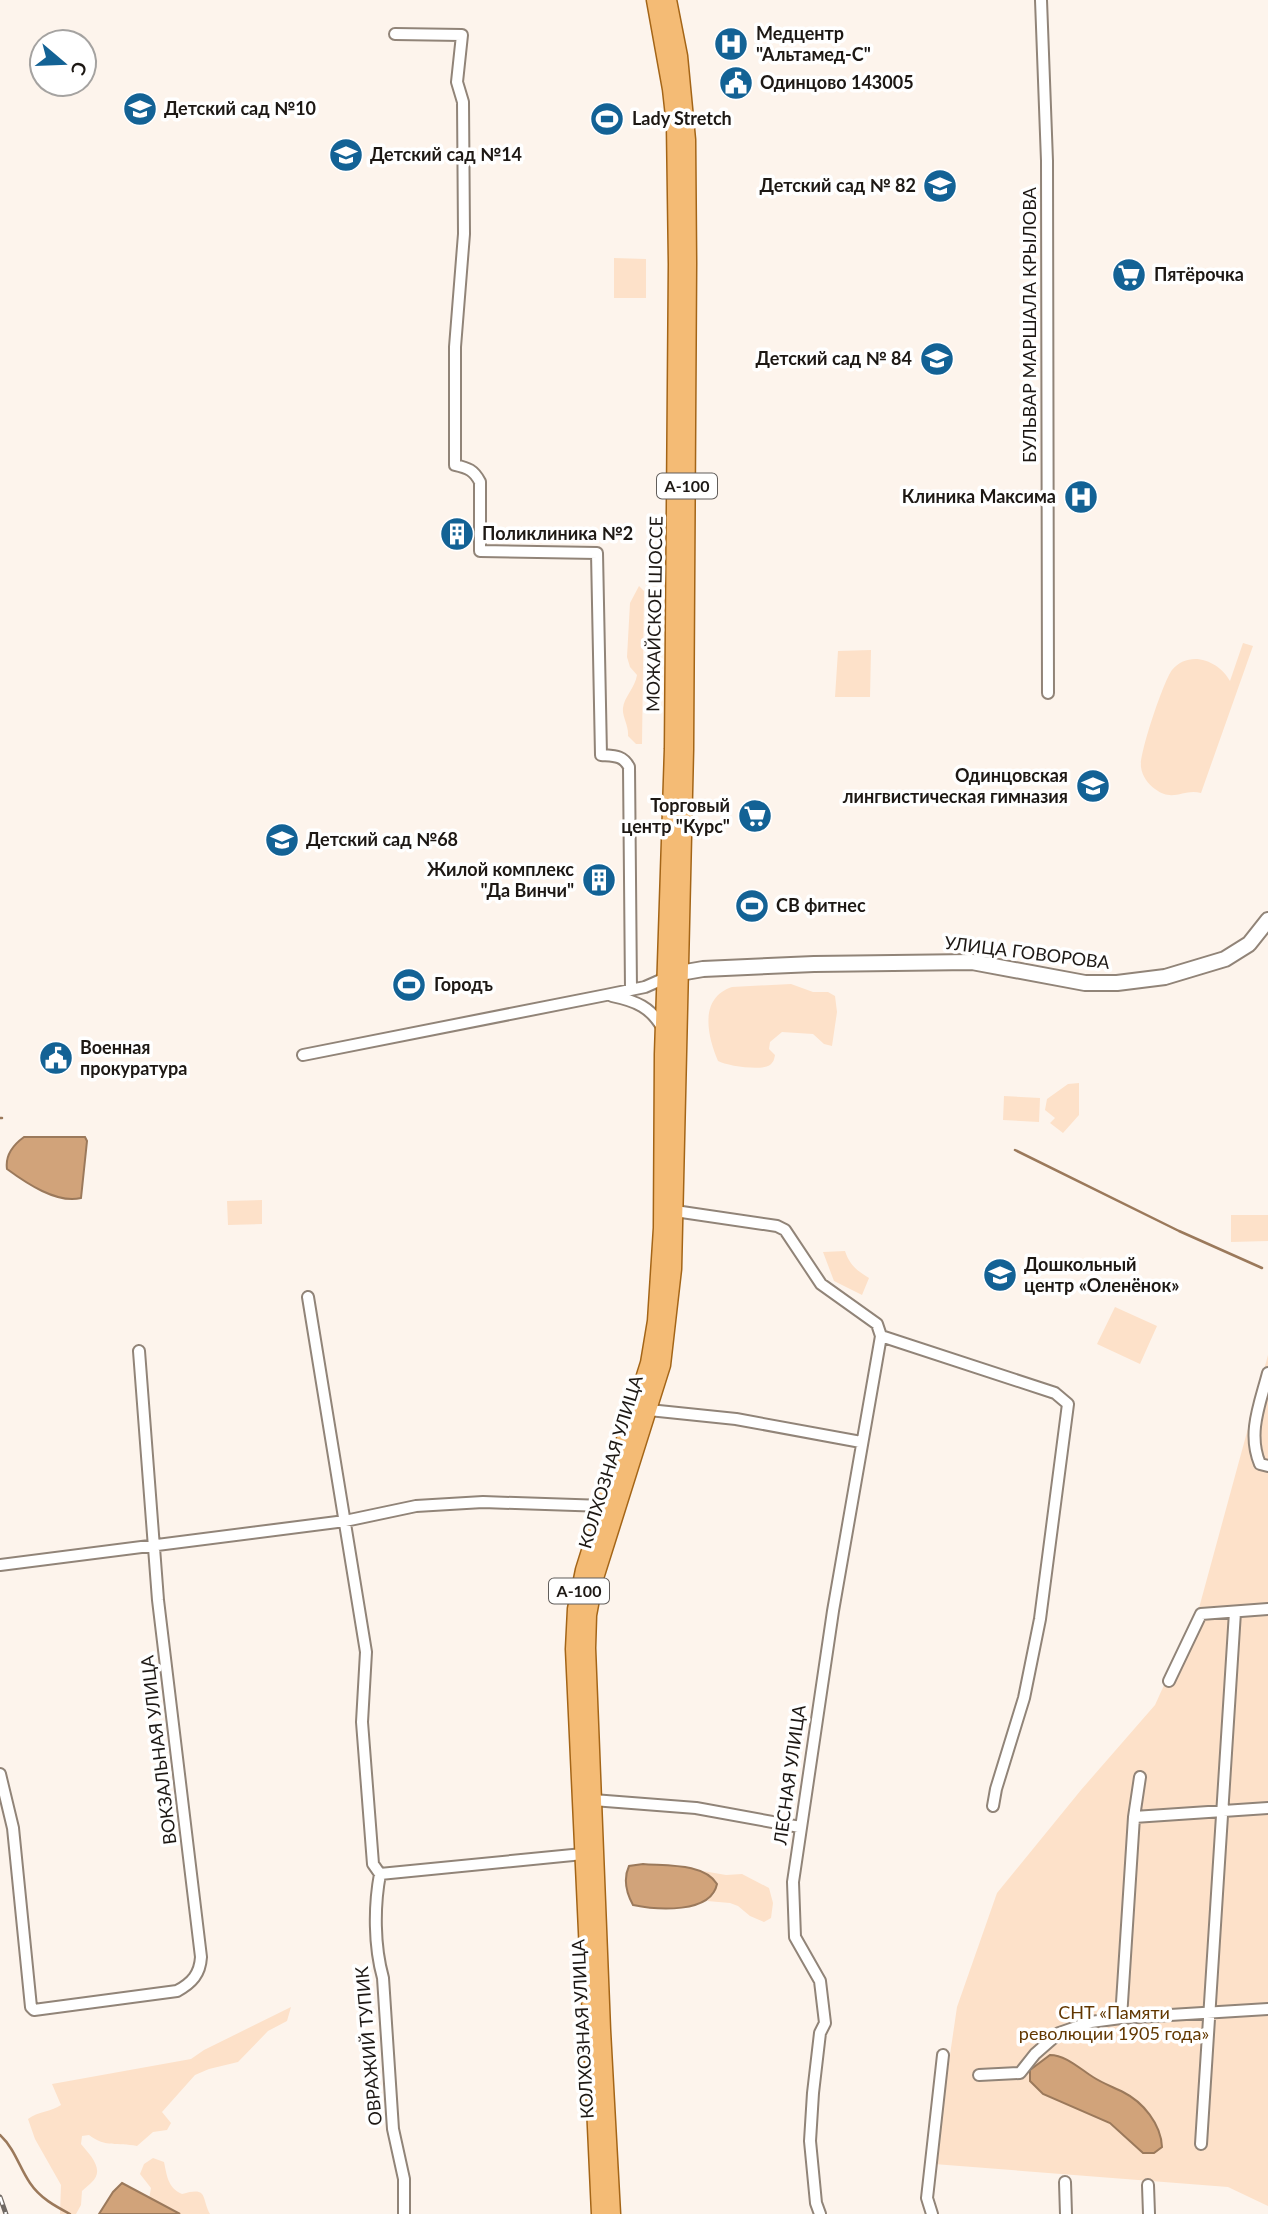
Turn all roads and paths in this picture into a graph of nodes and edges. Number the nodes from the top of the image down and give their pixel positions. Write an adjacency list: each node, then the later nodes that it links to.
1 (655, 0): 7 (main road, МОЖАЙСКОЕ ШОССЕ / А-100)
2 (668, 0): 7 (main road, МОЖАЙСКОЕ ШОССЕ / А-100)
3 (1041, 0): 5 (street, БУЛЬВАР МАРШАЛА КРЫЛОВА)
4 (396, 34): 8 (street)
5 (1048, 692)
6 (1268, 920): 7 (main road, УЛИЦА ГОВОРОВА)
7 (673, 975): 8 (street); 10 (main road, КОЛХОЗНАЯ УЛИЦА / А-100); 12 (main road, КОЛХОЗНАЯ УЛИЦА / А-100)
8 (631, 990): 9 (street)
9 (606, 995): 10 (street); 11 (street)
10 (664, 1030): 20 (main road, КОЛХОЗНАЯ УЛИЦА / А-100)
11 (303, 1055)
12 (675, 1211): 14 (street); 17 (main road, КОЛХОЗНАЯ УЛИЦА / А-100)
13 (308, 1297): 21 (street)
14 (881, 1336): 18 (street, ЛЕСНАЯ УЛИЦА); 30 (street)
15 (139, 1350): 22 (street, ВОКЗАЛЬНАЯ УЛИЦА)
16 (1268, 1373): 19 (street)
17 (649, 1410): 18 (street); 29 (main road, КОЛХОЗНАЯ УЛИЦА / А-100)
18 (862, 1442): 34 (street, ЛЕСНАЯ УЛИЦА)
19 (1268, 1466)
20 (605, 1506): 21 (street); 35 (main road, КОЛХОЗНАЯ УЛИЦА / А-100)
21 (345, 1521): 22 (street); 36 (street)
22 (153, 1546): 23 (street); 27 (street, ВОКЗАЛЬНАЯ УЛИЦА)
23 (0, 1565)
24 (1268, 1609): 25 (street)
25 (1235, 1612): 26 (street); 32 (street)
26 (1169, 1681)
27 (0, 1774)
28 (1140, 1777): 33 (street)
29 (593, 1800): 34 (street); 47 (main road, КОЛХОЗНАЯ УЛИЦА / А-100)
30 (993, 1806)
31 (1268, 1808): 32 (street)
32 (1223, 1812): 33 (street); 38 (street)
33 (1134, 1817): 39 (street)
34 (800, 1827): 48 (street, ЛЕСНАЯ УЛИЦА)
35 (583, 1854): 36 (street); 46 (main road, КОЛХОЗНАЯ УЛИЦА / А-100)
36 (380, 1874): 45 (street, ОВРАЖИЙ ТУПИК)
37 (1268, 2009): 38 (street)
38 (1211, 2012): 39 (street); 42 (street)
39 (1121, 2018): 41 (street)
40 (943, 2055): 49 (street)
41 (979, 2075)
42 (1202, 2144)
43 (1065, 2182): 50 (street)
44 (1148, 2185): 51 (street)
45 (404, 2214)
46 (600, 2214)
47 (612, 2214)
48 (820, 2214)
49 (932, 2214)
50 (1066, 2214)
51 (1149, 2214)

